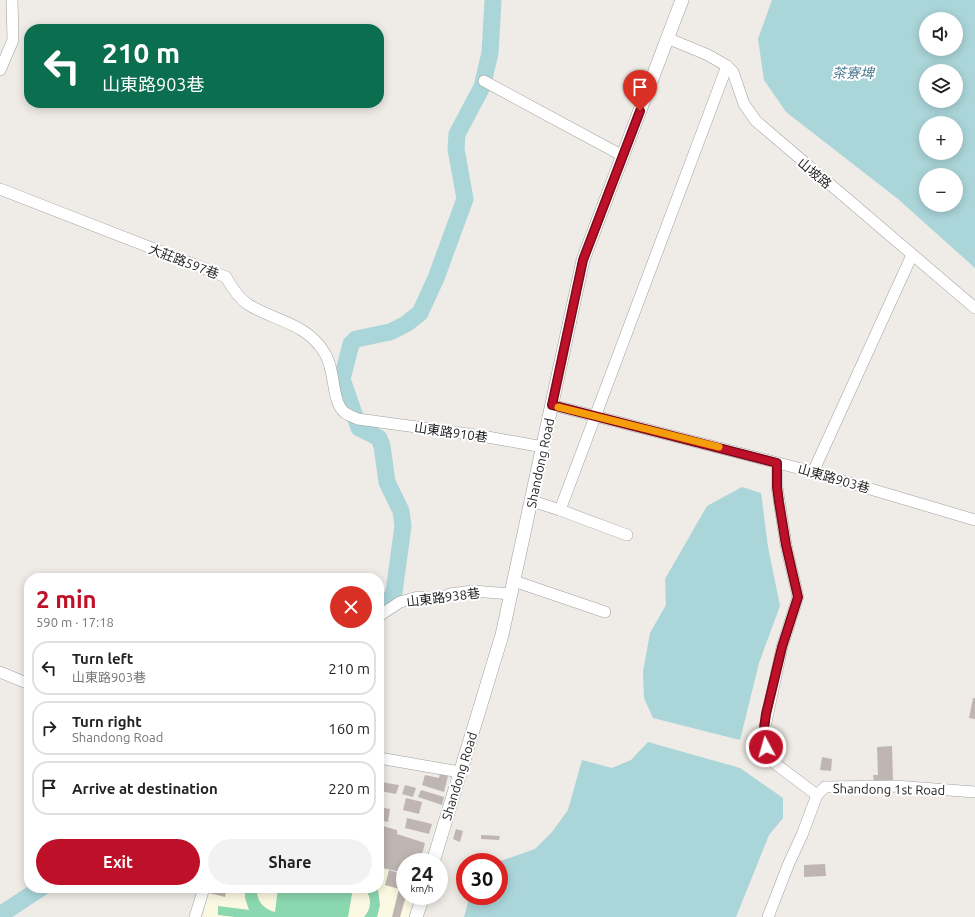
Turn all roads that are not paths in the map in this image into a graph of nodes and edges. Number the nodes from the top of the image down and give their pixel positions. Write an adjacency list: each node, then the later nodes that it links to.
1 (12, 0): 5 (street)
2 (682, 0): 3 (street, Shandong Road)
3 (667, 38): 4 (street); 7 (street, Shandong Road)
4 (728, 66): 9 (street, 山坡路); 12 (street)
5 (0, 70)
6 (484, 82): 7 (street)
7 (623, 156): 11 (street, Shandong Road)
8 (0, 189): 13 (street, 大莊路597巷)
9 (912, 255): 10 (street, 山坡路); 16 (street)
10 (975, 308)
11 (552, 405): 12 (street, 山東路903巷); 14 (street, Shandong Road)
12 (595, 415): 15 (street, 山東路903巷); 18 (street)
13 (355, 417): 14 (street, 山東路910巷)
14 (543, 447): 17 (street, Shandong Road)
15 (777, 463): 16 (street, 山東路903巷); 30 (street)
16 (813, 472): 19 (street, 山東路903巷)
17 (532, 501): 18 (street); 21 (street, Shandong Road)
18 (560, 510): 20 (street)
19 (975, 520)
20 (627, 534)
21 (514, 581): 22 (street, Shandong Road); 23 (street)
22 (511, 594): 24 (street, 山東路938巷); 28 (street, Shandong Road)
23 (605, 612)
24 (384, 613)
25 (0, 672): 26 (street)
26 (24, 682)
27 (384, 759): 28 (street)
28 (460, 772): 31 (street, Shandong Road)
29 (975, 792): 30 (street, Shandong 1st Road)
30 (817, 795): 36 (street, Shandong 1st Road)
31 (436, 853)
32 (203, 893): 34 (street)
33 (420, 905): 35 (street)
34 (196, 917)
35 (416, 917)
36 (768, 917)

